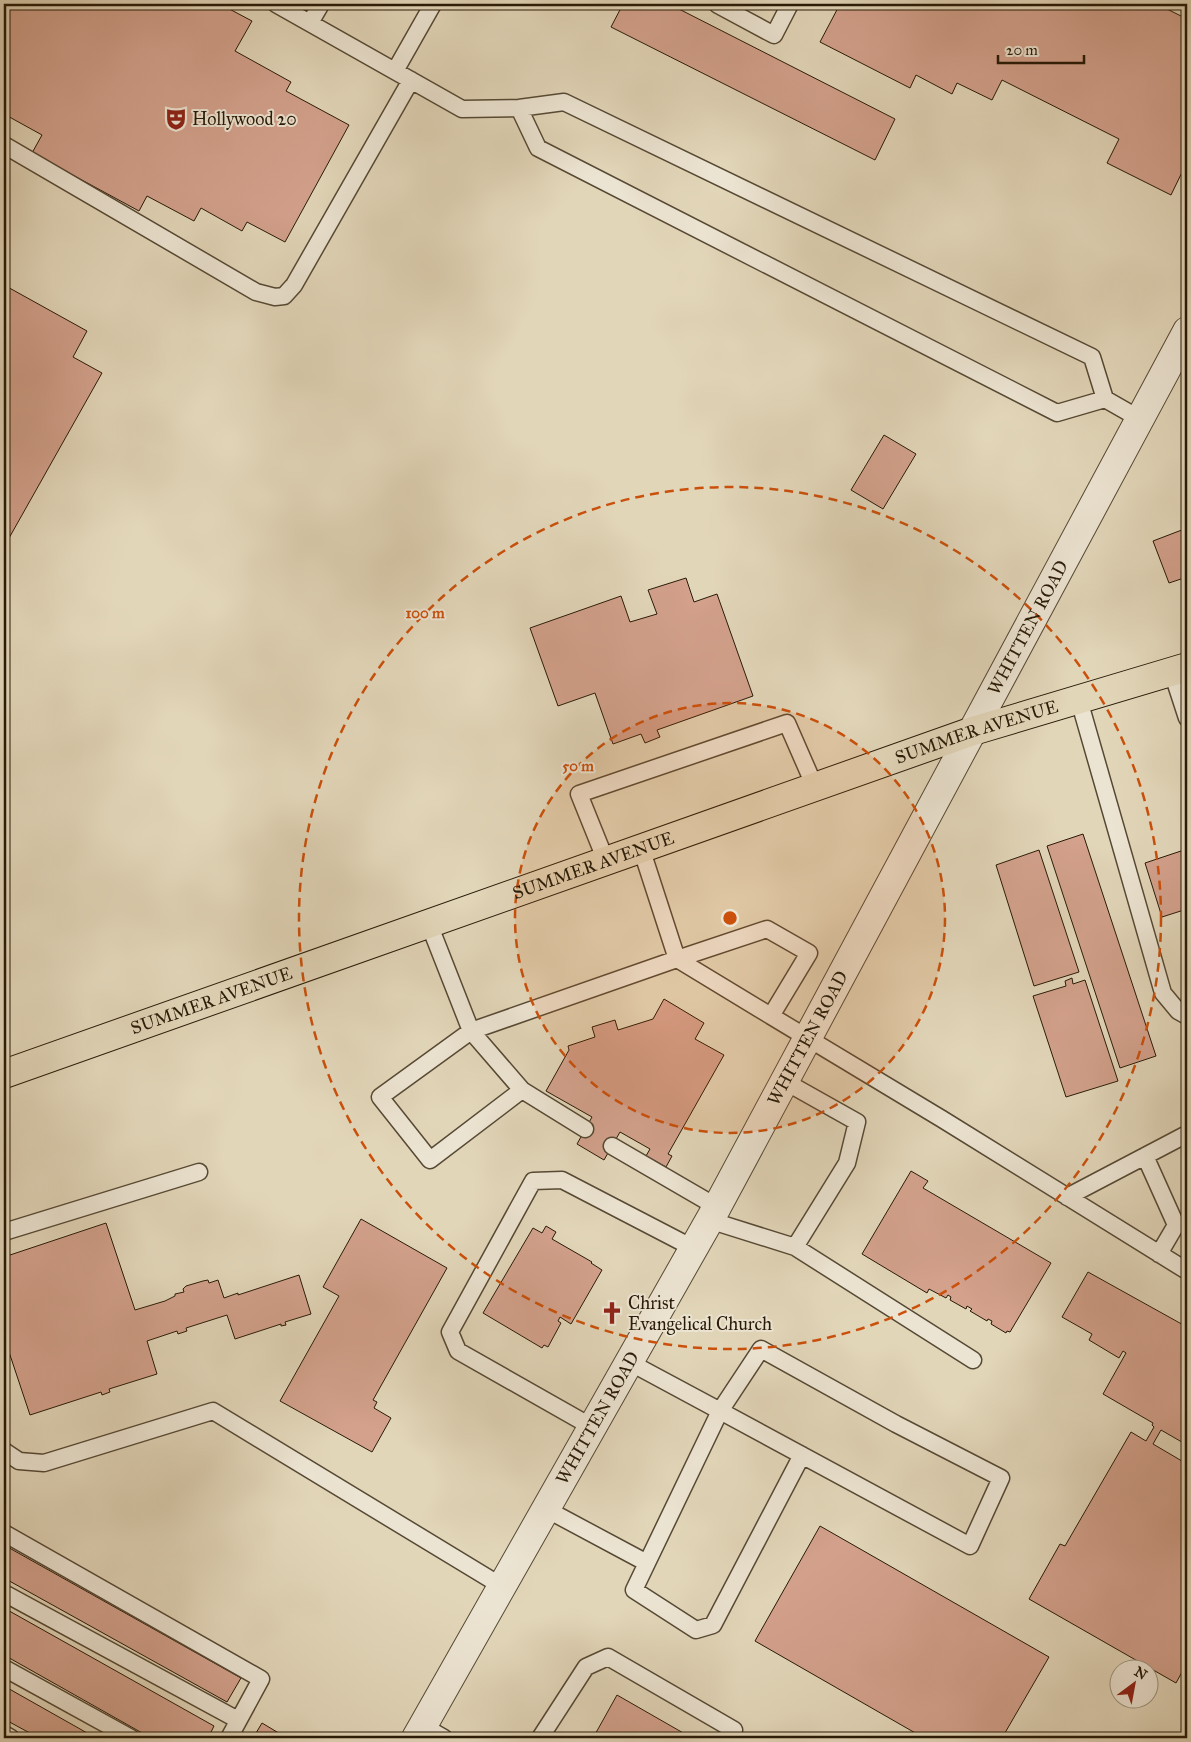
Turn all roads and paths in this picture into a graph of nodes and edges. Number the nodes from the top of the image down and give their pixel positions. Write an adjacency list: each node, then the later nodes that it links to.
1 (276, 4): 6 (lane)
2 (321, 4): 6 (lane)
3 (432, 4): 7 (lane)
4 (718, 4): 5 (lane)
5 (790, 4)
6 (310, 23): 7 (lane)
7 (395, 71): 8 (lane)
8 (411, 80): 9 (lane); 10 (lane)
9 (519, 108): 12 (lane); 12 (lane)
10 (4, 145)
11 (1187, 331): 13 (street, WHITTEN ROAD)
12 (1105, 399): 13 (lane)
13 (1140, 420): 17 (street, WHITTEN ROAD)
14 (1180, 670): 15 (main road, SUMMER AVENUE); 16 (lane)
15 (1079, 700): 17 (main road, SUMMER AVENUE); 24 (lane)
16 (1187, 718)
17 (973, 731): 18 (main road, SUMMER AVENUE); 26 (street, WHITTEN ROAD)
18 (815, 787): 19 (main road, SUMMER AVENUE); 20 (lane)
19 (641, 848): 20 (main road, SUMMER AVENUE); 22 (lane)
20 (606, 861): 21 (main road, SUMMER AVENUE)
21 (429, 924): 25 (lane); 27 (main road, SUMMER AVENUE)
22 (677, 959): 23 (lane); 23 (lane); 25 (lane)
23 (771, 1016): 26 (lane)
24 (1187, 1016)
25 (471, 1031): 29 (lane); 29 (lane)
26 (808, 1038): 28 (street, WHITTEN ROAD); 35 (lane)
27 (4, 1074)
28 (784, 1081): 36 (street, WHITTEN ROAD); 38 (lane)
29 (522, 1090): 30 (lane)
30 (585, 1129)
31 (1187, 1134): 33 (lane)
32 (612, 1146): 36 (lane)
33 (1145, 1156): 35 (lane); 40 (lane)
34 (199, 1172): 37 (lane)
35 (1067, 1197): 40 (lane)
36 (713, 1213): 38 (lane); 39 (street, WHITTEN ROAD)
37 (4, 1232)
38 (795, 1247): 42 (lane)
39 (693, 1248): 43 (street, WHITTEN ROAD); 45 (lane)
40 (1159, 1254): 41 (lane)
41 (1187, 1271)
42 (972, 1360)
43 (630, 1362): 44 (lane); 45 (street, WHITTEN ROAD)
44 (720, 1411): 47 (lane); 47 (lane); 50 (lane)
45 (592, 1427): 48 (street, WHITTEN ROAD)
46 (4, 1451): 51 (lane)
47 (802, 1455): 50 (lane)
48 (546, 1509): 50 (lane); 51 (street, WHITTEN ROAD)
49 (4, 1533): 54 (lane)
50 (647, 1563)
51 (503, 1587): 56 (street, WHITTEN ROAD)
52 (4, 1593): 54 (lane)
53 (4, 1668): 58 (lane)
54 (238, 1720): 59 (lane)
55 (4, 1734): 57 (lane)
56 (427, 1734)
57 (11, 1738)
58 (131, 1738)
59 (229, 1738)
60 (540, 1738): 61 (lane)
61 (730, 1738)

